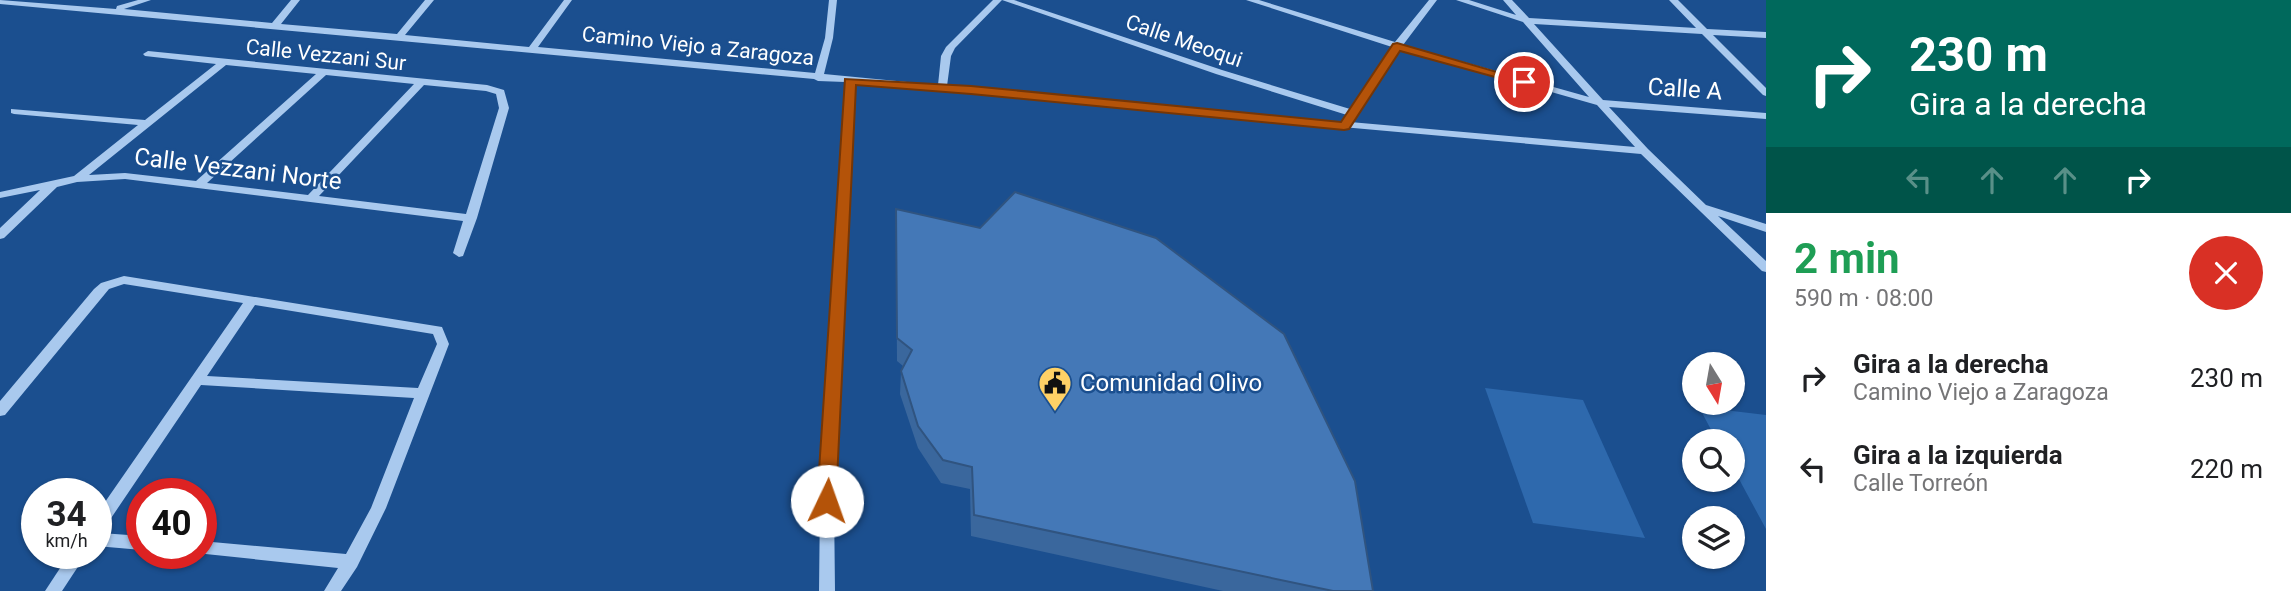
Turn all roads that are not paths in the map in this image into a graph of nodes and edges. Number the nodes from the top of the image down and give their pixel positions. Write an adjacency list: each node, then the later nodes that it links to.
1 (146, 0): 14 (street)
2 (296, 0): 16 (street)
3 (430, 0): 19 (street)
4 (568, 0): 21 (street)
5 (833, 0): 25 (street)
6 (998, 0): 28 (street)
7 (1006, 0): 32 (street, Calle Meoqui)
8 (1250, 0): 20 (street, Calle A)
9 (1433, 0): 20 (street)
10 (1460, 0): 15 (street)
11 (1507, 0): 15 (street)
12 (1673, 0): 17 (street)
13 (0, 1): 14 (street, Camino Viejo a Zaragoza)
14 (112, 5): 16 (street, Camino Viejo a Zaragoza)
15 (1527, 21): 17 (street); 30 (street)
16 (274, 26): 19 (street, Camino Viejo a Zaragoza)
17 (1705, 33): 18 (street); 29 (street)
18 (1766, 35)
19 (399, 37): 21 (street, Camino Viejo a Zaragoza)
20 (1397, 46): 30 (street, Calle A); 32 (street)
21 (533, 48): 25 (street, Camino Viejo a Zaragoza)
22 (148, 54): 23 (street, Calle Vezzani Sur)
23 (223, 62): 24 (street, Calle Vezzani Sur); 34 (street)
24 (323, 72): 27 (street, Calle Vezzani Sur); 39 (street)
25 (818, 78): 26 (street, Camino Viejo a Zaragoza)
26 (850, 81): 28 (street, Camino Viejo a Zaragoza); 58 (street)
27 (421, 82): 41 (street); 43 (street, Calle Vezzani Sur)
28 (942, 88): 35 (street, Camino Viejo a Zaragoza)
29 (1766, 93)
30 (1601, 103): 33 (street, Calle A); 36 (street)
31 (14, 111): 34 (street)
32 (1352, 113): 35 (street)
33 (1766, 116)
34 (147, 123): 37 (street)
35 (1344, 126): 36 (street, Camino Viejo a Zaragoza)
36 (1644, 151): 42 (street)
37 (77, 179): 38 (street, Calle Vezzani Norte); 39 (street, Calle Vezzani Norte)
38 (53, 184): 40 (street, Calle Vezzani Norte); 45 (street)
39 (197, 186): 41 (street, Calle Vezzani Norte)
40 (0, 195)
41 (310, 199): 43 (street, Calle Vezzani Norte)
42 (1701, 206): 44 (street); 47 (street)
43 (471, 218): 46 (street)
44 (1766, 228)
45 (0, 235)
46 (459, 253)
47 (1766, 268)
48 (252, 300): 49 (street); 50 (street); 51 (street)
49 (196, 380): 50 (street); 52 (street)
50 (421, 393): 54 (street)
51 (0, 411)
52 (112, 504)
53 (217, 549): 54 (street)
54 (351, 562): 57 (street)
55 (68, 569): 56 (street)
56 (54, 591)
57 (332, 591)
58 (827, 591)

